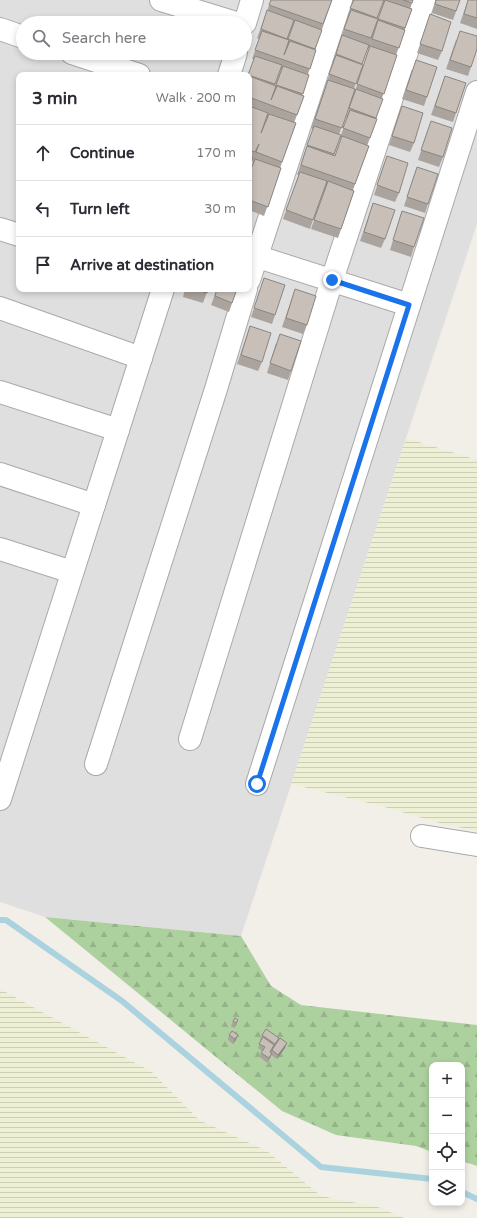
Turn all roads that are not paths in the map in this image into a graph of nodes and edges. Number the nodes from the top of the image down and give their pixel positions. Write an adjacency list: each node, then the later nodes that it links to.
1 (161, 0): 5 (street)
2 (252, 0): 6 (street)
3 (341, 0): 16 (street)
4 (424, 0): 17 (street)
5 (213, 16)
6 (247, 16)
7 (0, 29): 8 (street)
8 (16, 35)
9 (93, 60): 11 (street)
10 (234, 60): 12 (street)
11 (130, 72)
12 (230, 72)
13 (477, 92): 20 (street)
14 (0, 229): 15 (street)
15 (16, 234)
16 (253, 255): 17 (street)
17 (332, 280): 20 (street); 29 (street)
18 (162, 292): 22 (street)
19 (245, 292): 30 (street)
20 (409, 305): 31 (street)
21 (0, 308): 22 (street)
22 (141, 358): 24 (street)
23 (0, 392): 24 (street)
24 (118, 430): 26 (street)
25 (0, 474): 26 (street)
26 (94, 505): 28 (street)
27 (0, 549): 28 (street)
28 (72, 572): 32 (street)
29 (190, 739)
30 (96, 764)
31 (257, 784)
32 (0, 799)
33 (422, 836): 34 (street)
34 (477, 845)

